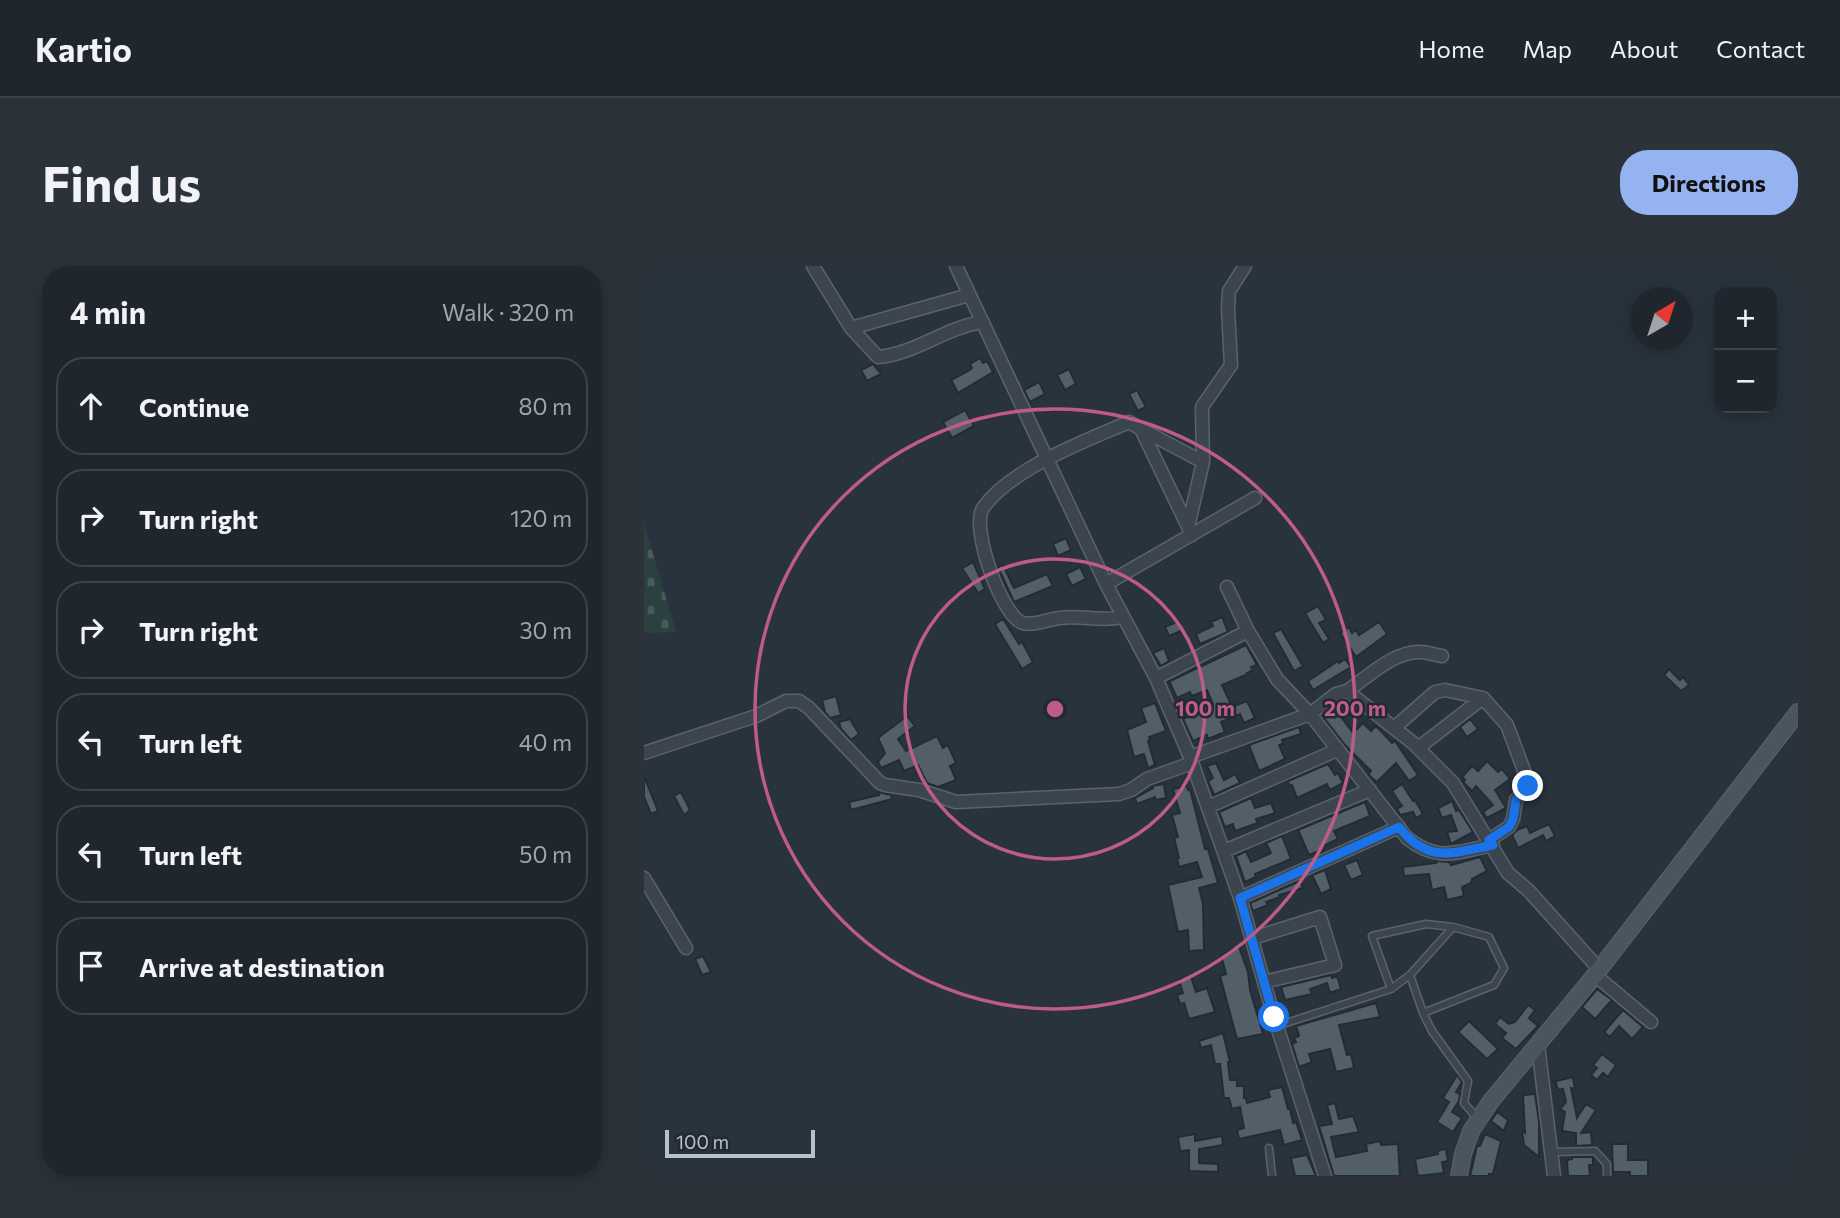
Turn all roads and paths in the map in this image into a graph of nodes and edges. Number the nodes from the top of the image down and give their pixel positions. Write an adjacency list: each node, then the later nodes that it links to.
1 (813, 266): 6 (street)
2 (956, 266): 4 (street)
3 (1245, 266): 9 (street)
4 (969, 295): 5 (street); 6 (street)
5 (982, 323): 6 (street); 8 (street)
6 (851, 328)
7 (1141, 429): 8 (street); 9 (street); 11 (street)
8 (1049, 459): 12 (street); 14 (street)
9 (1203, 462): 11 (street)
10 (1255, 498): 11 (street)
11 (1190, 531): 12 (street)
12 (1106, 584): 14 (street)
13 (1227, 587): 15 (street)
14 (1123, 617): 17 (street)
15 (1248, 631): 17 (street); 21 (street)
16 (1442, 656): 18 (street)
17 (1156, 678): 26 (street)
18 (1347, 691): 21 (street); 22 (street)
19 (1483, 698): 22 (street); 23 (street); 30 (street)
20 (1798, 712): 37 (street)
21 (1310, 714): 24 (street); 26 (street)
22 (1394, 728): 23 (street)
23 (1418, 748): 30 (street)
24 (1337, 750): 27 (street); 28 (street)
25 (644, 753): 26 (street)
26 (1191, 760): 28 (street)
27 (1370, 790): 29 (street); 31 (street)
28 (1208, 807): 31 (street)
29 (1399, 827): 30 (street); 33 (street)
30 (1491, 842): 37 (street)
31 (1224, 852): 33 (street)
32 (644, 878): 36 (street)
33 (1240, 898): 35 (street)
34 (1452, 927): 38 (lane); 40 (lane); 41 (lane)
35 (1253, 938): 39 (street); 39 (street)
36 (686, 948)
37 (1597, 972): 42 (street); 44 (street)
38 (1410, 975): 40 (lane); 41 (lane)
39 (1264, 982): 43 (street)
40 (1391, 989): 43 (lane)
41 (1423, 1013): 45 (lane)
42 (1651, 1022)
43 (1277, 1026): 49 (street)
44 (1538, 1045): 45 (street); 47 (street)
45 (1478, 1119): 50 (street)
46 (1269, 1148): 48 (lane)
47 (1552, 1152): 51 (street); 52 (lane)
48 (1272, 1176)
49 (1325, 1176)
50 (1458, 1176)
51 (1554, 1176)
52 (1607, 1176)

